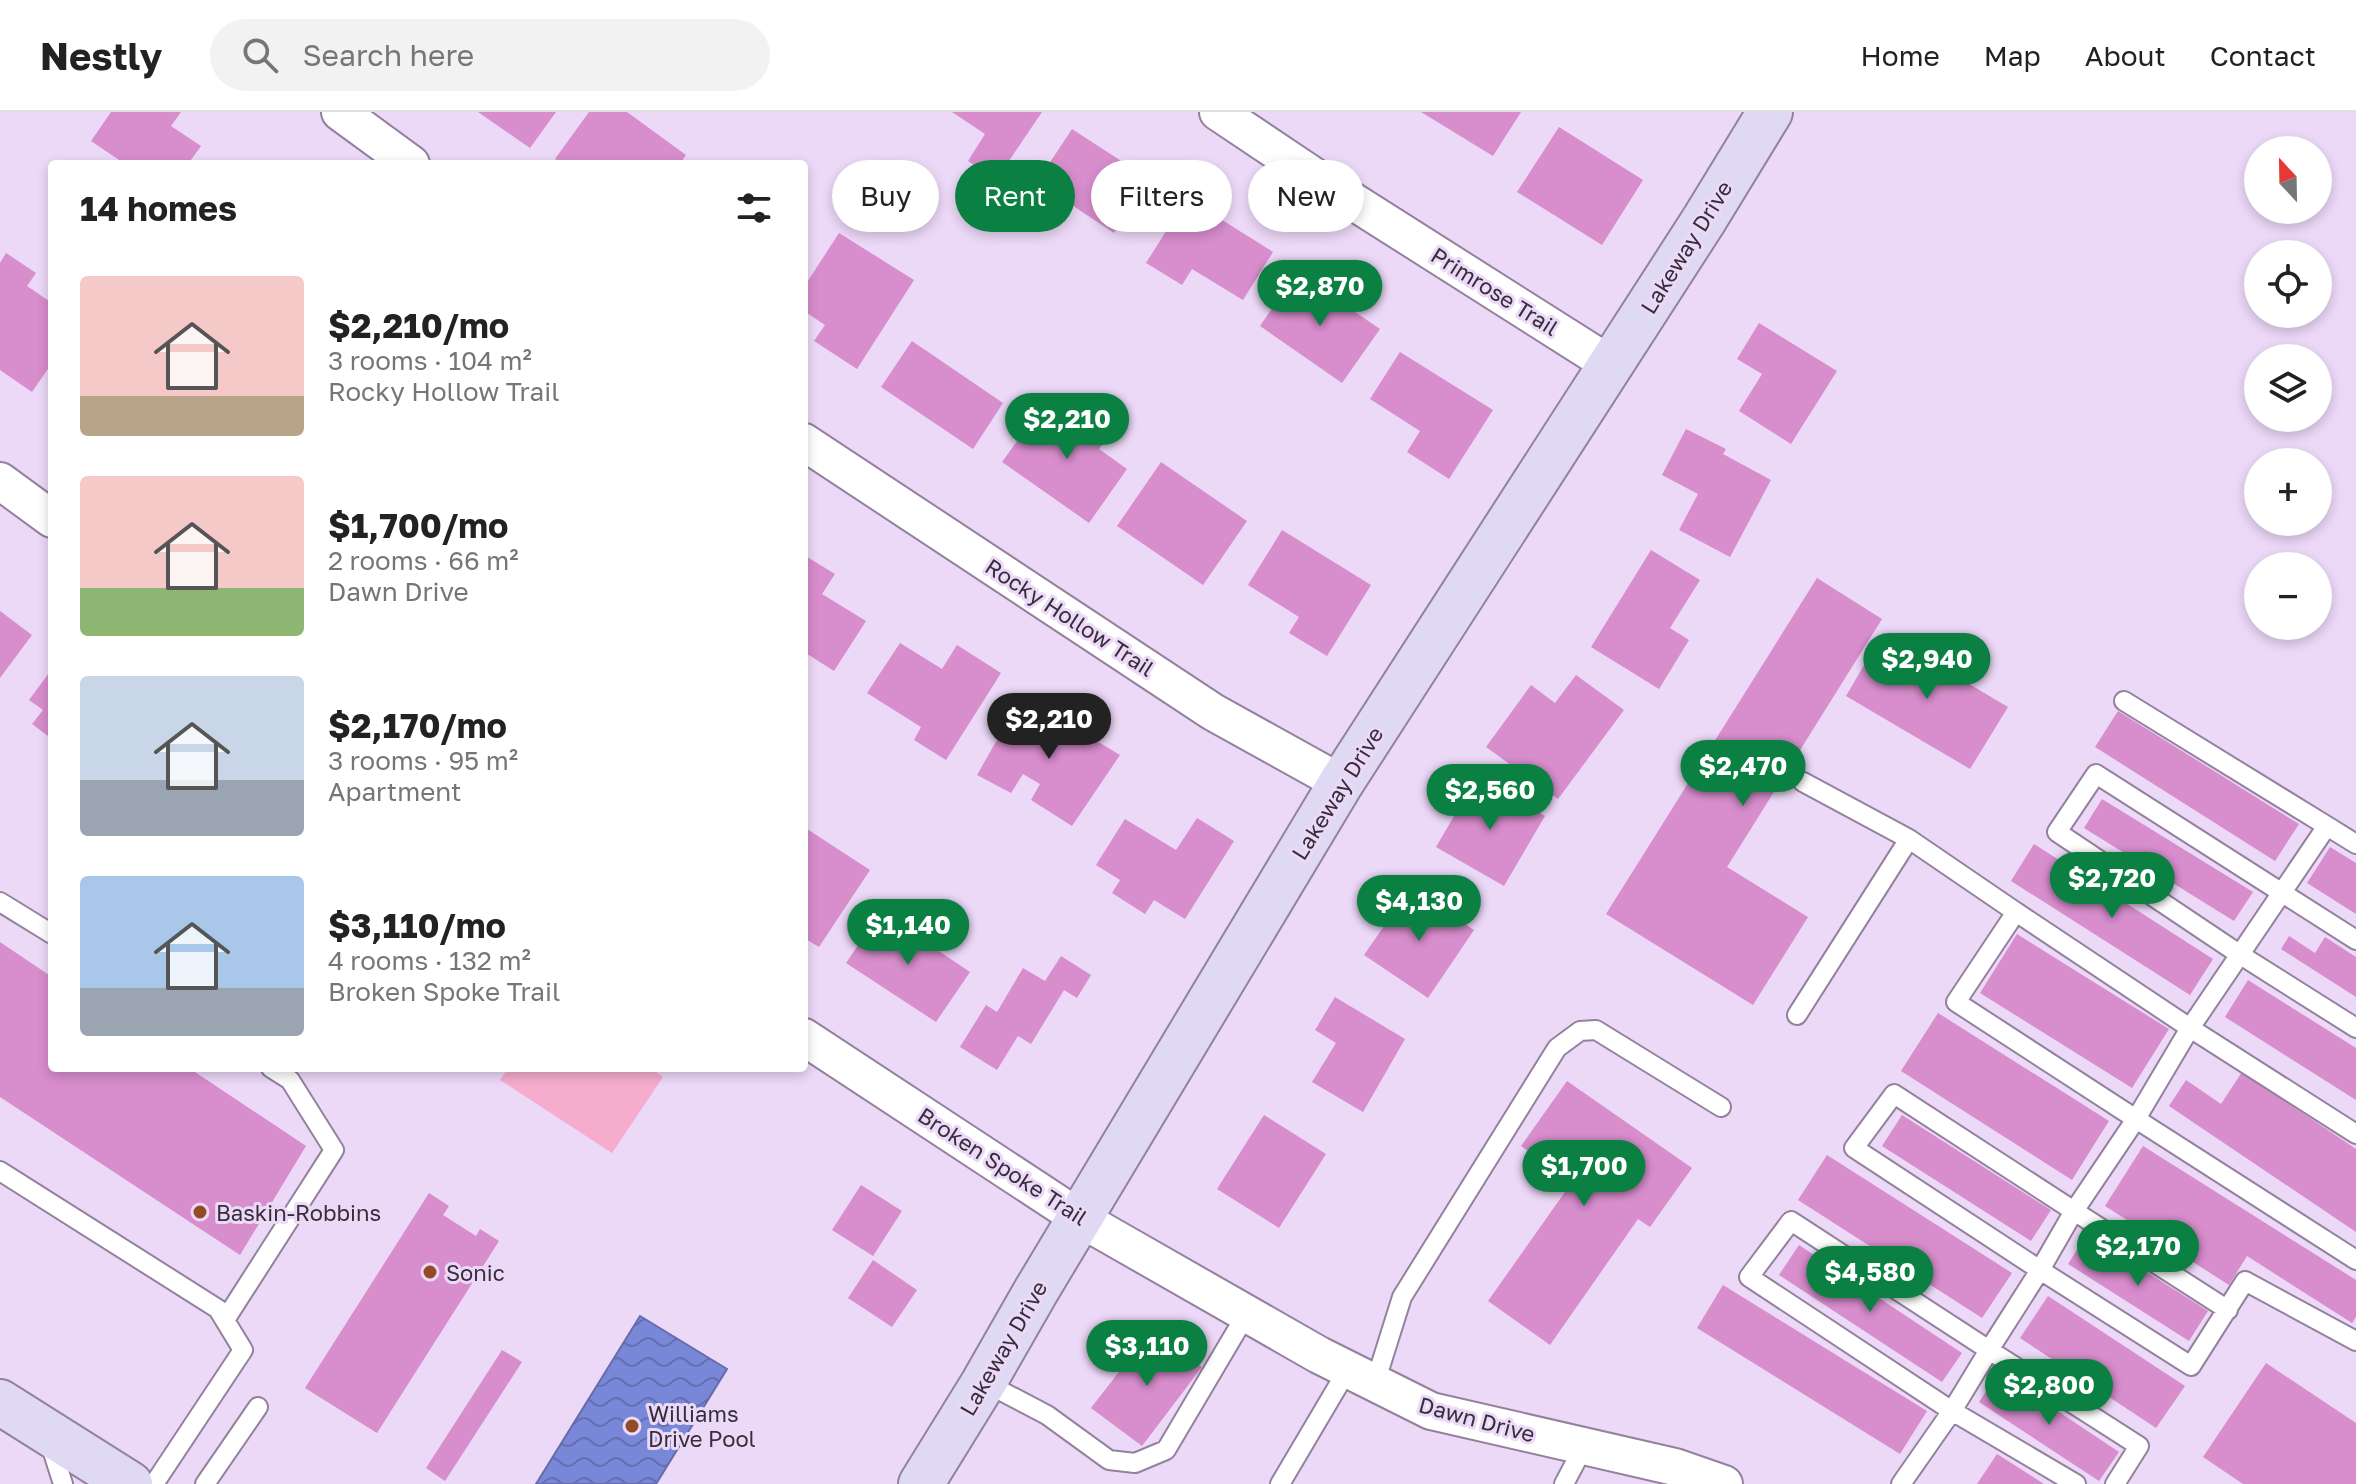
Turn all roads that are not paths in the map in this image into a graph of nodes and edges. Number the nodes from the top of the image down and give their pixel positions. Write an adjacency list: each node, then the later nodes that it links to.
1 (340, 112): 4 (street)
2 (1218, 112): 5 (street, Primrose Trail)
3 (1770, 112): 5 (main road, Lakeway Drive)
4 (406, 160)
5 (1611, 365): 11 (main road, Lakeway Drive)
6 (808, 445): 11 (street, Rocky Hollow Trail)
7 (0, 481): 8 (street)
8 (48, 516)
9 (2124, 701): 12 (lane)
10 (1803, 782): 13 (lane)
11 (1341, 783): 31 (main road, Lakeway Drive)
12 (2327, 826): 14 (lane); 15 (lane)
13 (1909, 839): 17 (lane); 21 (lane)
14 (2356, 844)
15 (2281, 892): 19 (lane); 20 (lane); 20 (lane)
16 (0, 902): 18 (lane)
17 (2016, 912): 22 (lane); 27 (lane)
18 (48, 932)
19 (2356, 940)
20 (2239, 954): 22 (lane); 23 (lane)
21 (1797, 1015)
22 (2190, 1028): 27 (lane); 28 (lane)
23 (2356, 1028)
24 (808, 1040): 31 (street, Broken Spoke Trail)
25 (277, 1072): 37 (lane)
26 (1721, 1107): 40 (lane)
27 (2136, 1119): 30 (lane); 32 (lane)
28 (2356, 1134)
29 (0, 1171): 37 (lane)
30 (2074, 1211): 33 (lane); 33 (lane); 35 (lane)
31 (1081, 1219): 34 (street, Broken Spoke Trail); 41 (main road, Lakeway Drive)
32 (2356, 1260)
33 (2040, 1270): 35 (lane); 39 (lane)
34 (1206, 1288): 36 (street, Dawn Drive)
35 (2228, 1310): 38 (lane)
36 (1247, 1313): 40 (street, Dawn Drive); 41 (lane)
37 (225, 1320): 50 (lane)
38 (2356, 1341)
39 (1989, 1350): 44 (lane); 44 (lane); 57 (lane)
40 (1362, 1376): 46 (street, Dawn Drive); 52 (lane)
41 (984, 1382): 47 (main road, Lakeway Drive)
42 (0, 1402): 45 (main road)
43 (258, 1407): 51 (lane)
44 (1952, 1411): 55 (lane); 56 (lane)
45 (45, 1430): 48 (lane); 49 (main road)
46 (1584, 1446): 53 (lane); 54 (street, Dawn Drive)
47 (932, 1480)
48 (63, 1484)
49 (130, 1484)
50 (154, 1484)
51 (205, 1484)
52 (1280, 1484)
53 (1564, 1484)
54 (1724, 1484)
55 (1901, 1484)
56 (2076, 1484)
57 (2115, 1484)

